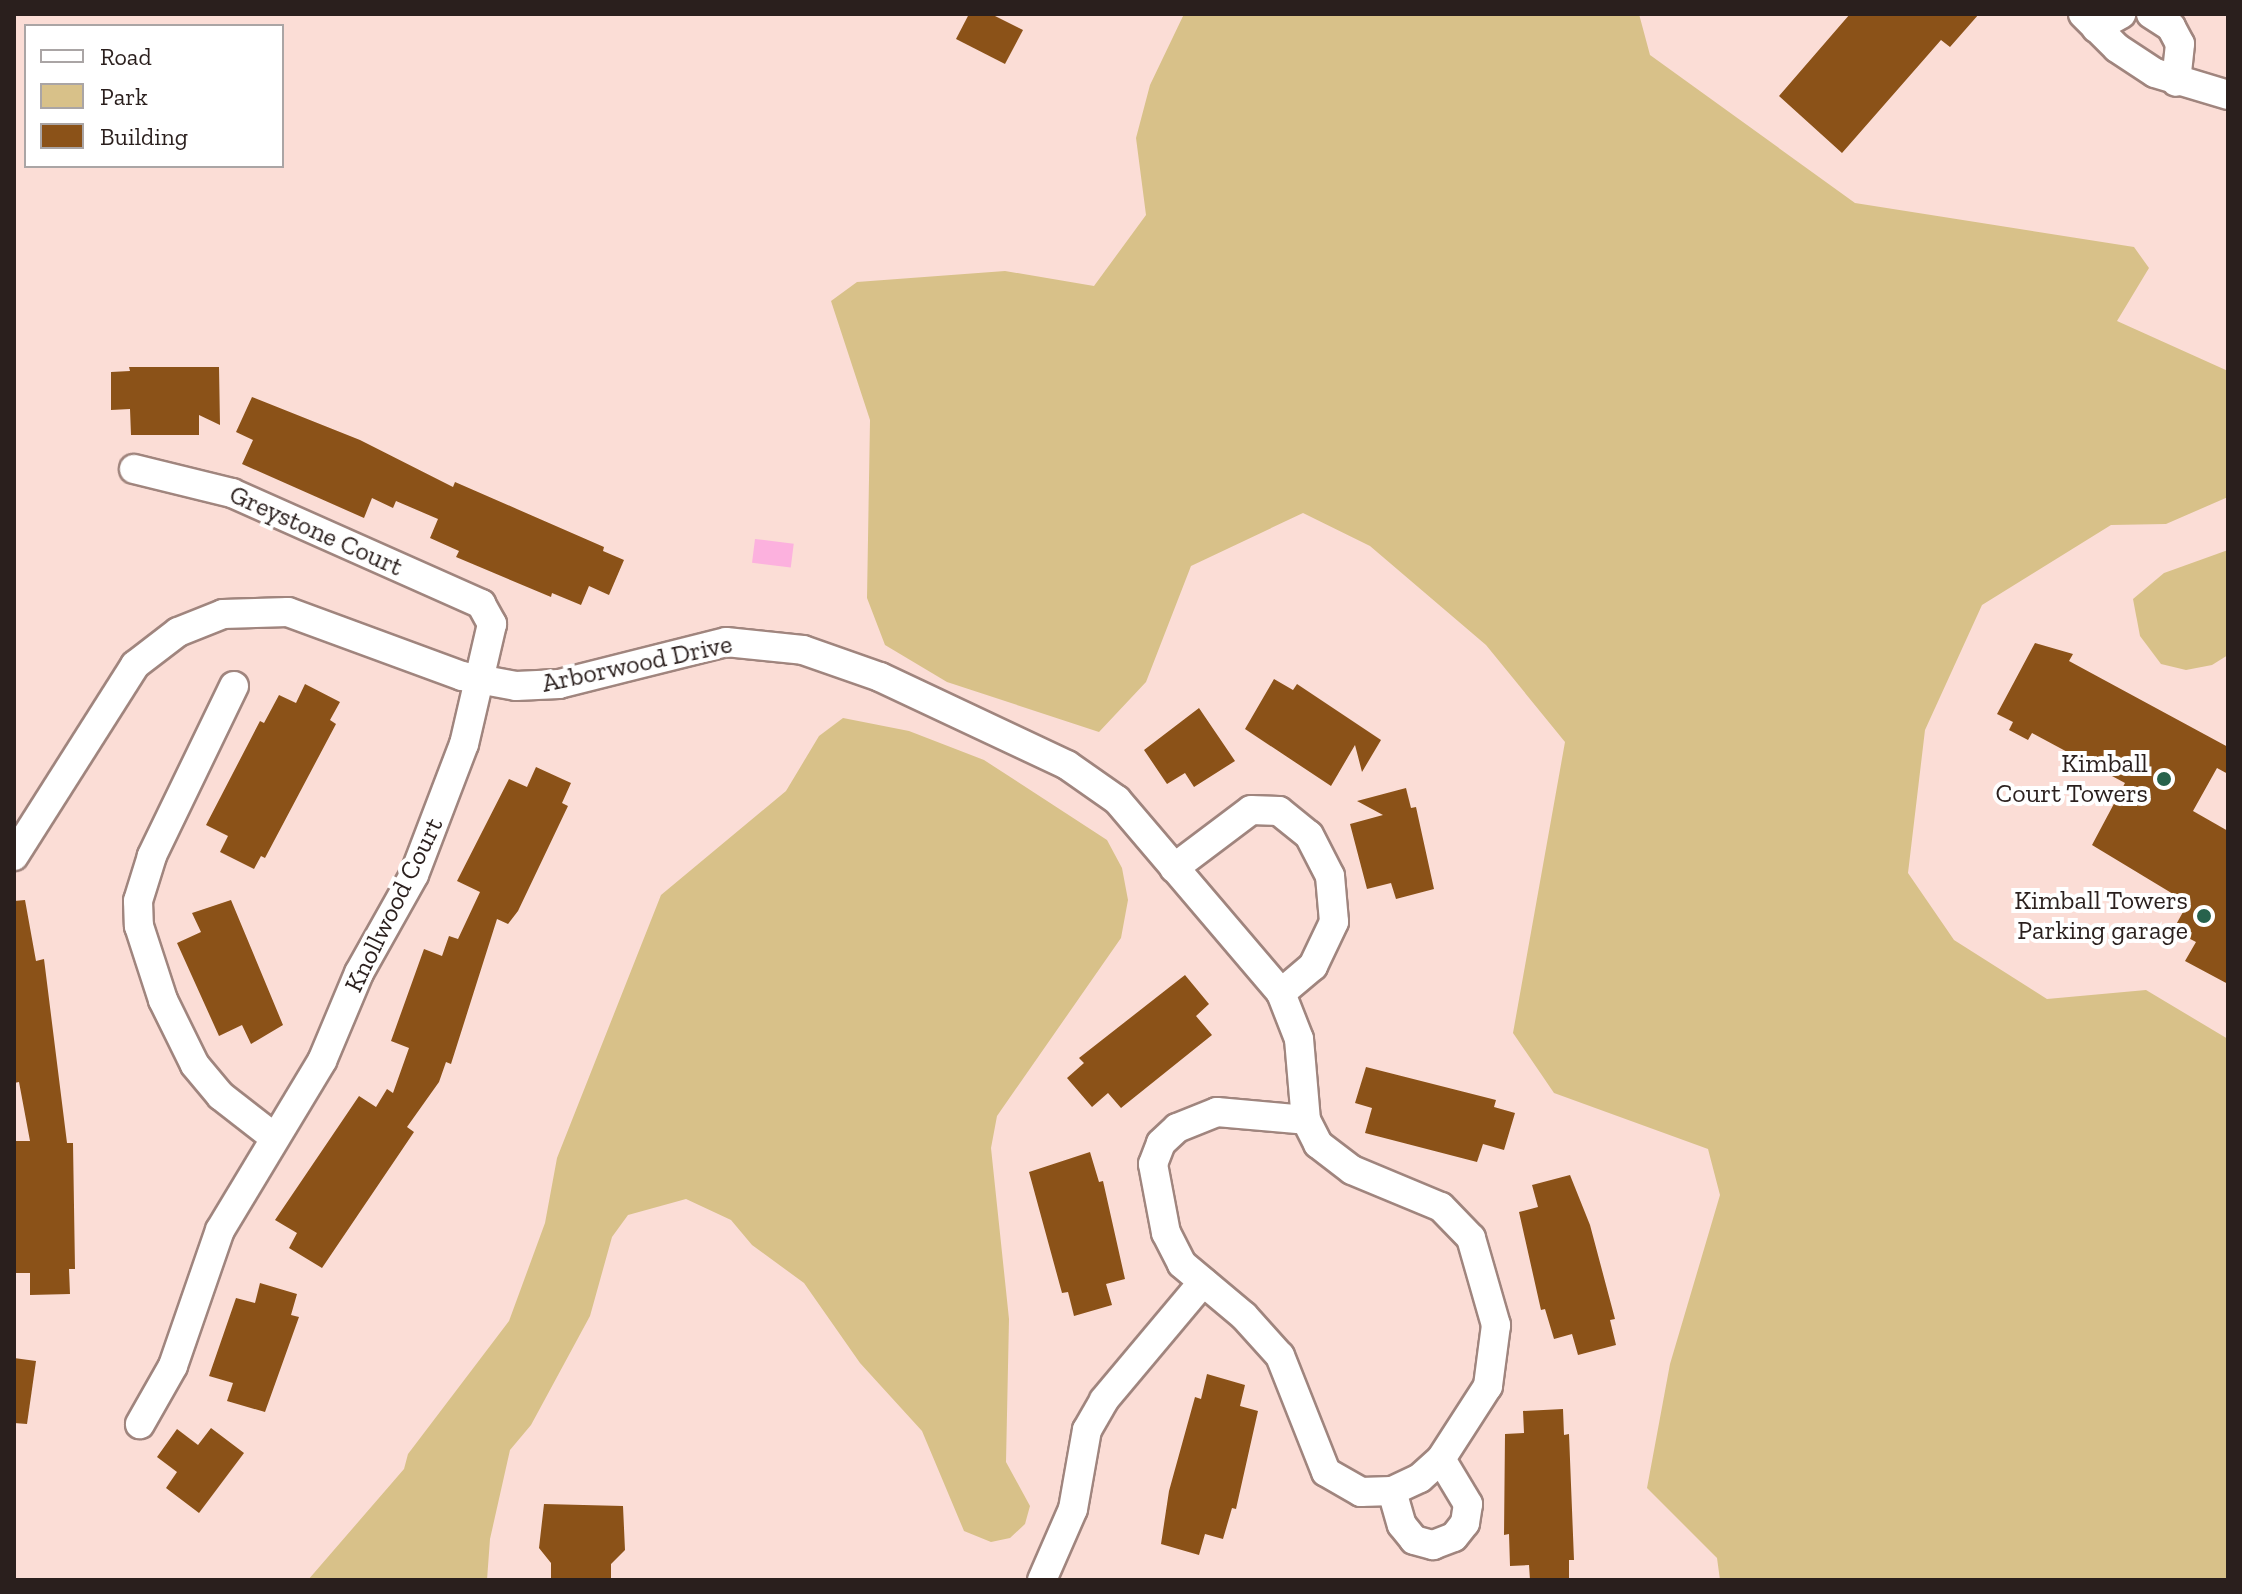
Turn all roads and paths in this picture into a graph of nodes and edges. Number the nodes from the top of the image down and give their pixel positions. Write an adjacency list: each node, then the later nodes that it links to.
1 (2121, 14): 3 (street)
2 (2151, 14): 4 (street)
3 (2089, 21): 4 (street)
4 (2176, 82): 5 (street)
5 (2228, 95)
6 (134, 469): 7 (street, Greystone Court)
7 (490, 613): 8 (street, Knollwood Court)
8 (479, 680): 10 (street, Arborwood Drive); 11 (street, Arborwood Drive); 14 (street, Knollwood Court)
9 (234, 686): 14 (street)
10 (14, 856)
11 (1174, 868): 12 (street, Arborwood Drive); 12 (street)
12 (1281, 993): 13 (street, Arborwood Drive)
13 (1306, 1120): 15 (street); 17 (street)
14 (275, 1138): 16 (street, Knollwood Court)
15 (1203, 1282): 18 (street); 19 (street)
16 (140, 1424)
17 (1441, 1459): 18 (street); 18 (street)
18 (1392, 1491)
19 (1042, 1580)

